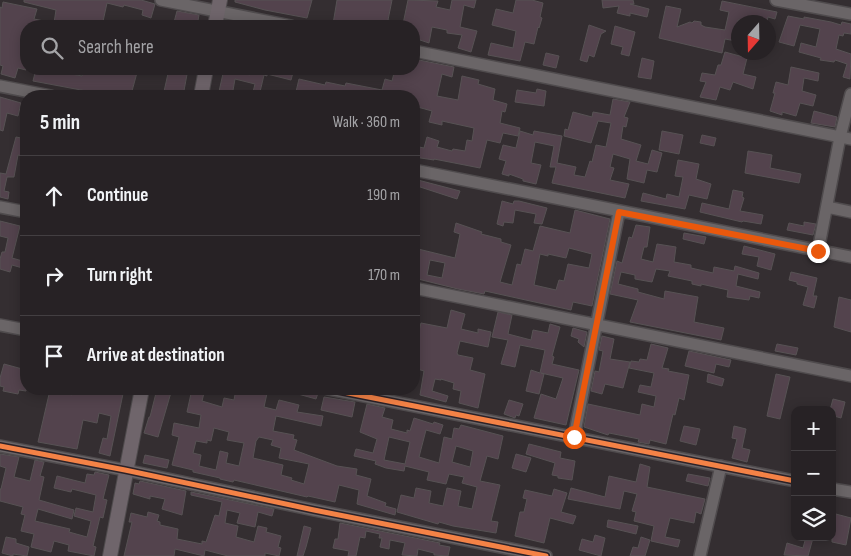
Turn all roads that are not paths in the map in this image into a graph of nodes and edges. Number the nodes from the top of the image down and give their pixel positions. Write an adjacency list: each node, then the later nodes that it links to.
1 (161, 0): 3 (street)
2 (776, 0): 4 (street)
3 (219, 6): 5 (main road); 6 (street)
4 (851, 14)
5 (216, 20)
6 (269, 20)
7 (420, 52): 13 (street)
8 (205, 75): 11 (main road)
9 (0, 86): 10 (street)
10 (20, 90)
11 (202, 90)
12 (851, 94): 13 (street)
13 (846, 138): 16 (street)
14 (420, 171): 18 (street)
15 (0, 207): 17 (street)
16 (826, 207): 19 (street); 20 (street)
17 (20, 211)
18 (619, 212): 20 (street); 23 (street)
19 (851, 212)
20 (818, 251): 21 (street)
21 (851, 258)
22 (420, 289): 23 (street)
23 (597, 324): 26 (street); 29 (street)
24 (0, 326): 25 (street)
25 (20, 329)
26 (851, 376)
27 (141, 395): 32 (main road)
28 (359, 395): 29 (street)
29 (574, 437): 31 (street)
30 (0, 446): 32 (street)
31 (721, 466): 33 (street); 38 (street)
32 (125, 470): 36 (main road); 37 (street)
33 (791, 480)
34 (836, 490): 35 (street)
35 (851, 492)
36 (110, 556)
37 (546, 556)
38 (700, 556)

